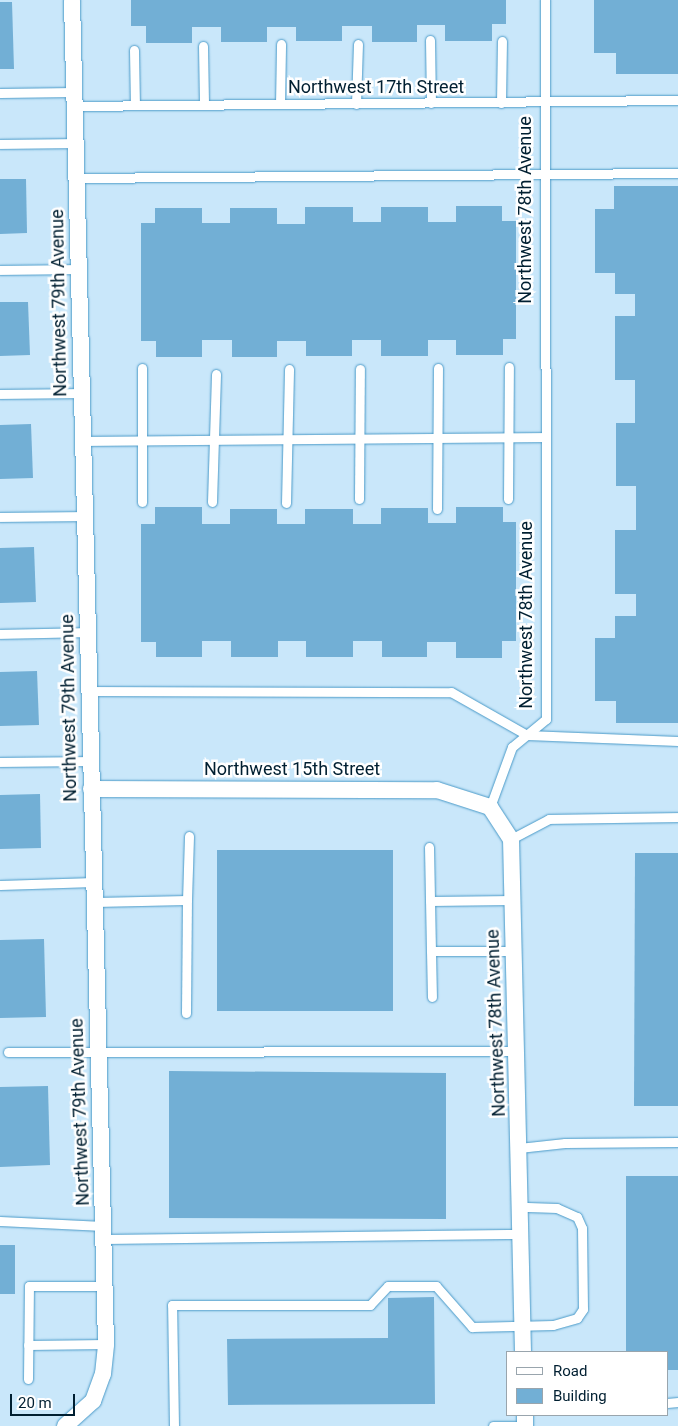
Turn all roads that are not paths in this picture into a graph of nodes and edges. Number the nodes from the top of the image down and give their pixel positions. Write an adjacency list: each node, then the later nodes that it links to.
1 (72, 0): 10 (street, Northwest 79th Avenue)
2 (545, 0): 12 (lane, Northwest 78th Avenue)
3 (430, 40): 13 (lane)
4 (502, 41): 14 (lane)
5 (281, 44): 15 (lane)
6 (358, 44): 16 (lane)
7 (203, 46): 18 (lane)
8 (134, 50): 17 (lane)
9 (0, 93): 10 (lane, Northwest 17th Street)
10 (74, 99): 17 (lane, Northwest 17th Street); 19 (street, Northwest 79th Avenue)
11 (678, 100): 12 (lane, Northwest 17th Street)
12 (545, 102): 14 (lane, Northwest 17th Street); 22 (lane, Northwest 78th Avenue)
13 (431, 103): 14 (lane, Northwest 17th Street); 16 (lane, Northwest 17th Street)
14 (501, 103)
15 (280, 104): 16 (lane, Northwest 17th Street); 18 (lane, Northwest 17th Street)
16 (356, 104)
17 (135, 105): 18 (lane, Northwest 17th Street)
18 (204, 105)
19 (75, 143): 20 (lane); 23 (street, Northwest 79th Avenue)
20 (0, 144)
21 (678, 173): 22 (lane)
22 (545, 174): 23 (lane); 34 (lane, Northwest 78th Avenue)
23 (76, 178): 24 (street, Northwest 79th Avenue)
24 (78, 269): 25 (lane); 32 (street, Northwest 79th Avenue)
25 (0, 270)
26 (509, 367): 36 (lane)
27 (142, 368): 41 (lane)
28 (438, 368): 35 (lane)
29 (289, 369): 39 (lane)
30 (360, 369): 37 (lane)
31 (216, 374): 38 (lane)
32 (82, 393): 33 (lane); 40 (street, Northwest 79th Avenue)
33 (0, 394)
34 (546, 437): 36 (lane); 53 (lane, Northwest 78th Avenue)
35 (436, 438): 36 (lane); 37 (lane); 47 (lane)
36 (509, 438): 43 (lane)
37 (359, 439): 39 (lane); 42 (lane)
38 (215, 440): 39 (lane); 41 (lane); 45 (lane)
39 (287, 440): 46 (lane)
40 (83, 441): 41 (lane); 48 (street, Northwest 79th Avenue)
41 (141, 441): 44 (lane)
42 (359, 499)
43 (508, 499)
44 (142, 502)
45 (212, 502)
46 (286, 503)
47 (437, 509)
48 (84, 516): 49 (lane); 50 (street, Northwest 79th Avenue)
49 (0, 517)
50 (87, 632): 51 (lane); 52 (street, Northwest 79th Avenue)
51 (0, 634)
52 (89, 691): 53 (lane); 55 (street, Northwest 79th Avenue)
53 (527, 735): 54 (lane); 58 (lane, Northwest 78th Avenue)
54 (678, 741)
55 (90, 761): 56 (lane); 57 (street, Northwest 79th Avenue)
56 (0, 762)
57 (91, 789): 58 (street, Northwest 15th Street); 63 (street, Northwest 79th Avenue)
58 (490, 807): 61 (street)
59 (678, 817): 61 (lane)
60 (189, 836): 65 (lane)
61 (511, 839): 66 (street, Northwest 78th Avenue)
62 (429, 847): 67 (lane)
63 (94, 882): 64 (lane); 68 (street, Northwest 79th Avenue)
64 (0, 885)
65 (187, 900): 68 (lane); 72 (lane)
66 (513, 900): 67 (lane); 70 (street, Northwest 78th Avenue)
67 (430, 901): 69 (lane)
68 (95, 902): 75 (street, Northwest 79th Avenue)
69 (431, 951): 70 (lane); 71 (lane)
70 (514, 952): 73 (street, Northwest 78th Avenue)
71 (432, 997)
72 (186, 1013)
73 (518, 1051): 75 (lane); 77 (street, Northwest 78th Avenue)
74 (8, 1052): 75 (lane)
75 (98, 1052): 80 (street, Northwest 79th Avenue)
76 (678, 1142): 77 (lane)
77 (519, 1148): 78 (street, Northwest 78th Avenue)
78 (520, 1207): 81 (street, Northwest 78th Avenue); 83 (lane)
79 (0, 1221): 80 (lane)
80 (104, 1233): 81 (lane); 82 (street, Northwest 79th Avenue)
81 (520, 1234): 83 (street, Northwest 78th Avenue)
82 (105, 1286): 84 (street, Northwest 79th Avenue); 85 (lane)
83 (523, 1326): 86 (street, Northwest 78th Avenue); 89 (lane)
84 (106, 1344): 85 (lane); 88 (street, Northwest 79th Avenue)
85 (28, 1345): 87 (lane)
86 (523, 1351)
87 (28, 1379)
88 (65, 1426)
89 (174, 1426)
90 (493, 1426): 91 (lane)
91 (525, 1426)

